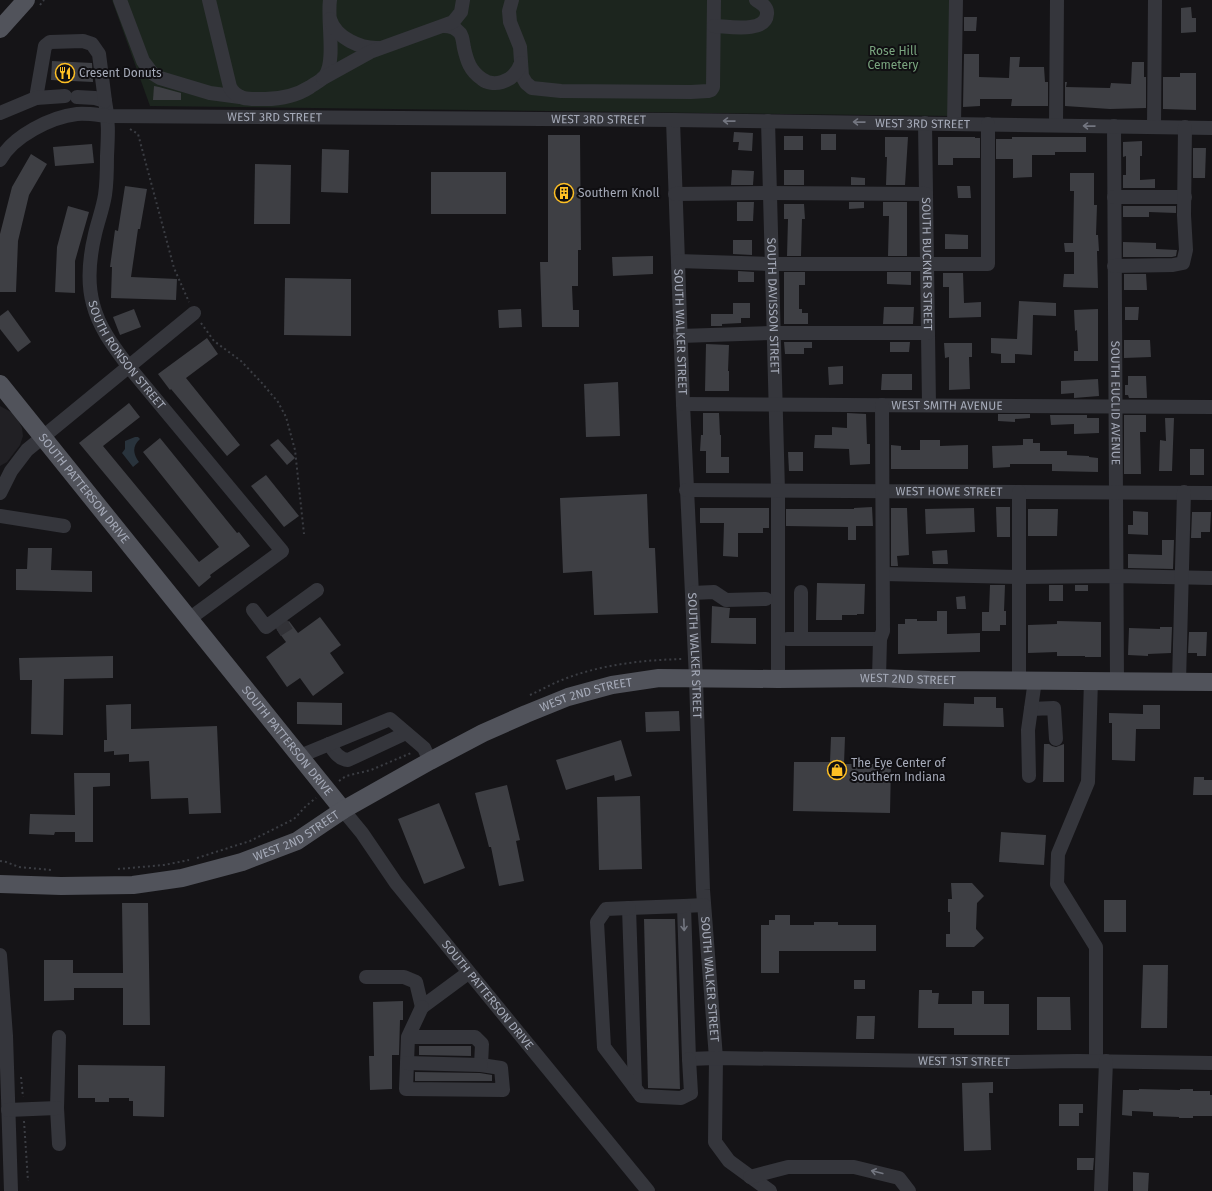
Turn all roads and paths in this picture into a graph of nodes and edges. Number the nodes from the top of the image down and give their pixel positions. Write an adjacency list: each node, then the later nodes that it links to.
1 (120, 0): 22 (street)
2 (209, 0): 22 (street)
3 (330, 0): 12 (street)
4 (512, 0): 18 (street)
5 (714, 0): 14 (street)
6 (756, 0): 14 (street)
7 (956, 0): 30 (street)
8 (1057, 0): 32 (street)
9 (1154, 0): 34 (street)
10 (19, 3): 15 (main road)
11 (462, 3): 13 (street); 16 (street)
12 (329, 16): 17 (street); 19 (street)
13 (444, 26): 16 (street); 17 (street)
14 (714, 26): 21 (street)
15 (0, 29)
16 (462, 37): 20 (street)
17 (382, 47): 19 (street)
18 (521, 63): 20 (street); 21 (street)
19 (323, 78): 22 (street)
20 (504, 81): 21 (street)
21 (528, 86)
22 (240, 97)
23 (36, 98): 24 (street); 24 (street, SOUTH RONSON STREET); 25 (street)
24 (105, 101): 26 (street, SOUTH RONSON STREET)
25 (0, 113)
26 (108, 116): 27 (street, WEST 3RD STREET); 38 (street, WEST 3RD STREET); 52 (street, SOUTH RONSON STREET)
27 (673, 120): 28 (street, WEST 3RD STREET, one-way to 27); 40 (street, SOUTH WALKER STREET)
28 (768, 121): 29 (street, WEST 3RD STREET, one-way to 28); 39 (street, SOUTH DAVISSON STREET)
29 (926, 123): 30 (street, WEST 3RD STREET); 41 (street, SOUTH BUCKNER STREET)
30 (954, 124): 31 (street, WEST 3RD STREET)
31 (988, 124): 32 (street, WEST 3RD STREET); 46 (street)
32 (1056, 125): 33 (street, WEST 3RD STREET, one-way to 32)
33 (1114, 126): 34 (street, WEST 3RD STREET); 42 (street, SOUTH EUCLID AVENUE)
34 (1154, 127): 35 (street, WEST 3RD STREET)
35 (1185, 127): 37 (street, WEST 3RD STREET); 43 (street)
36 (128, 128): 48 (path)
37 (1212, 128)
38 (0, 160)
39 (770, 193): 40 (street); 41 (street); 45 (street, SOUTH DAVISSON STREET)
40 (675, 194): 44 (street, SOUTH WALKER STREET)
41 (926, 194): 46 (street, SOUTH BUCKNER STREET)
42 (1114, 197): 43 (street); 47 (street, SOUTH EUCLID AVENUE)
43 (1185, 197): 47 (street)
44 (678, 261): 45 (street); 51 (street, SOUTH WALKER STREET)
45 (771, 264): 46 (street); 49 (street, SOUTH DAVISSON STREET)
46 (927, 264): 50 (street, SOUTH BUCKNER STREET)
47 (1114, 266): 58 (street, SOUTH EUCLID AVENUE)
48 (194, 313): 52 (street); 72 (path)
49 (773, 333): 50 (street); 51 (street); 55 (street, SOUTH DAVISSON STREET)
50 (928, 333): 57 (street, SOUTH BUCKNER STREET)
51 (680, 336): 54 (street, SOUTH WALKER STREET)
52 (129, 367): 60 (street); 84 (street, SOUTH RONSON STREET)
53 (0, 384): 60 (main road, SOUTH PATTERSON DRIVE)
54 (683, 404): 55 (street, WEST SMITH AVENUE); 62 (street, SOUTH WALKER STREET)
55 (775, 404): 56 (street, WEST SMITH AVENUE); 63 (street, SOUTH DAVISSON STREET)
56 (882, 405): 57 (street, WEST SMITH AVENUE); 64 (street)
57 (929, 405): 58 (street, WEST SMITH AVENUE)
58 (1115, 407): 59 (street, WEST SMITH AVENUE); 66 (street, SOUTH EUCLID AVENUE)
59 (1212, 407)
60 (42, 437): 61 (street); 84 (main road, SOUTH PATTERSON DRIVE)
61 (3, 479): 69 (street)
62 (686, 490): 63 (street, WEST HOWE STREET); 79 (street, SOUTH WALKER STREET)
63 (778, 490): 64 (street, WEST HOWE STREET); 89 (street, SOUTH DAVISSON STREET)
64 (883, 491): 65 (street, WEST HOWE STREET); 73 (street)
65 (1020, 492): 66 (street, WEST HOWE STREET); 75 (street)
66 (1115, 492): 67 (street, WEST HOWE STREET); 74 (street, SOUTH EUCLID AVENUE)
67 (1184, 492): 68 (street, WEST HOWE STREET); 76 (street)
68 (1212, 492)
69 (0, 493)
70 (0, 516): 71 (street)
71 (64, 526)
72 (304, 534)
73 (883, 574): 75 (street); 86 (street)
74 (1116, 576): 75 (street); 76 (street); 92 (street, SOUTH EUCLID AVENUE)
75 (1019, 577): 90 (street)
76 (1183, 578): 77 (street); 93 (street)
77 (1212, 578)
78 (317, 590): 82 (street)
79 (692, 592): 81 (street); 88 (street, SOUTH WALKER STREET)
80 (801, 592): 86 (street)
81 (766, 600)
82 (294, 606): 83 (street); 85 (street)
83 (253, 610)
84 (189, 619): 99 (main road, SOUTH PATTERSON DRIVE)
85 (290, 622)
86 (880, 639): 87 (street)
87 (879, 678): 89 (main road, WEST 2ND STREET); 90 (main road, WEST 2ND STREET)
88 (696, 679): 89 (main road, WEST 2ND STREET); 100 (main road, WEST 2ND STREET); 108 (street, SOUTH WALKER STREET)
89 (778, 679)
90 (1027, 680): 91 (main road, WEST 2ND STREET); 95 (street)
91 (1091, 680): 92 (main road, WEST 2ND STREET); 119 (street)
92 (1117, 680): 93 (main road, WEST 2ND STREET)
93 (1179, 682): 94 (main road, WEST 2ND STREET)
94 (1212, 682)
95 (1031, 709): 97 (street); 101 (street)
96 (406, 733): 98 (street); 98 (street); 100 (street)
97 (1056, 739)
98 (329, 744): 99 (street)
99 (300, 756): 103 (main road, SOUTH PATTERSON DRIVE)
100 (430, 761): 103 (main road, WEST 2ND STREET)
101 (1030, 776)
102 (306, 806): 106 (path)
103 (343, 810): 107 (main road, WEST 2ND STREET); 112 (street, SOUTH PATTERSON DRIVE)
104 (0, 860): 105 (path)
105 (56, 870)
106 (113, 870)
107 (0, 884)
108 (704, 905): 109 (street); 117 (street, SOUTH WALKER STREET)
109 (684, 906): 110 (street); 118 (street, one-way to 118)
110 (629, 908): 123 (street); 123 (street)
111 (0, 956): 125 (street)
112 (468, 973): 114 (street); 129 (street, SOUTH PATTERSON DRIVE)
113 (366, 977): 114 (street)
114 (422, 1007): 116 (street)
115 (58, 1037): 124 (street)
116 (408, 1037): 120 (street); 122 (street)
117 (716, 1058): 118 (street, WEST 1ST STREET); 119 (street, WEST 1ST STREET); 127 (street, SOUTH WALKER STREET)
118 (689, 1059): 123 (street)
119 (1101, 1061): 121 (street, WEST 1ST STREET); 132 (street)
120 (407, 1063): 122 (street); 122 (street)
121 (1212, 1063)
122 (482, 1065)
123 (635, 1088)
124 (57, 1108): 125 (street); 126 (street)
125 (8, 1110): 128 (street)
126 (58, 1144)
127 (750, 1177): 130 (street, SOUTH WALKER STREET); 131 (street, one-way to 127)
128 (11, 1191)
129 (648, 1191)
130 (770, 1191)
131 (909, 1191)
132 (1101, 1191)

